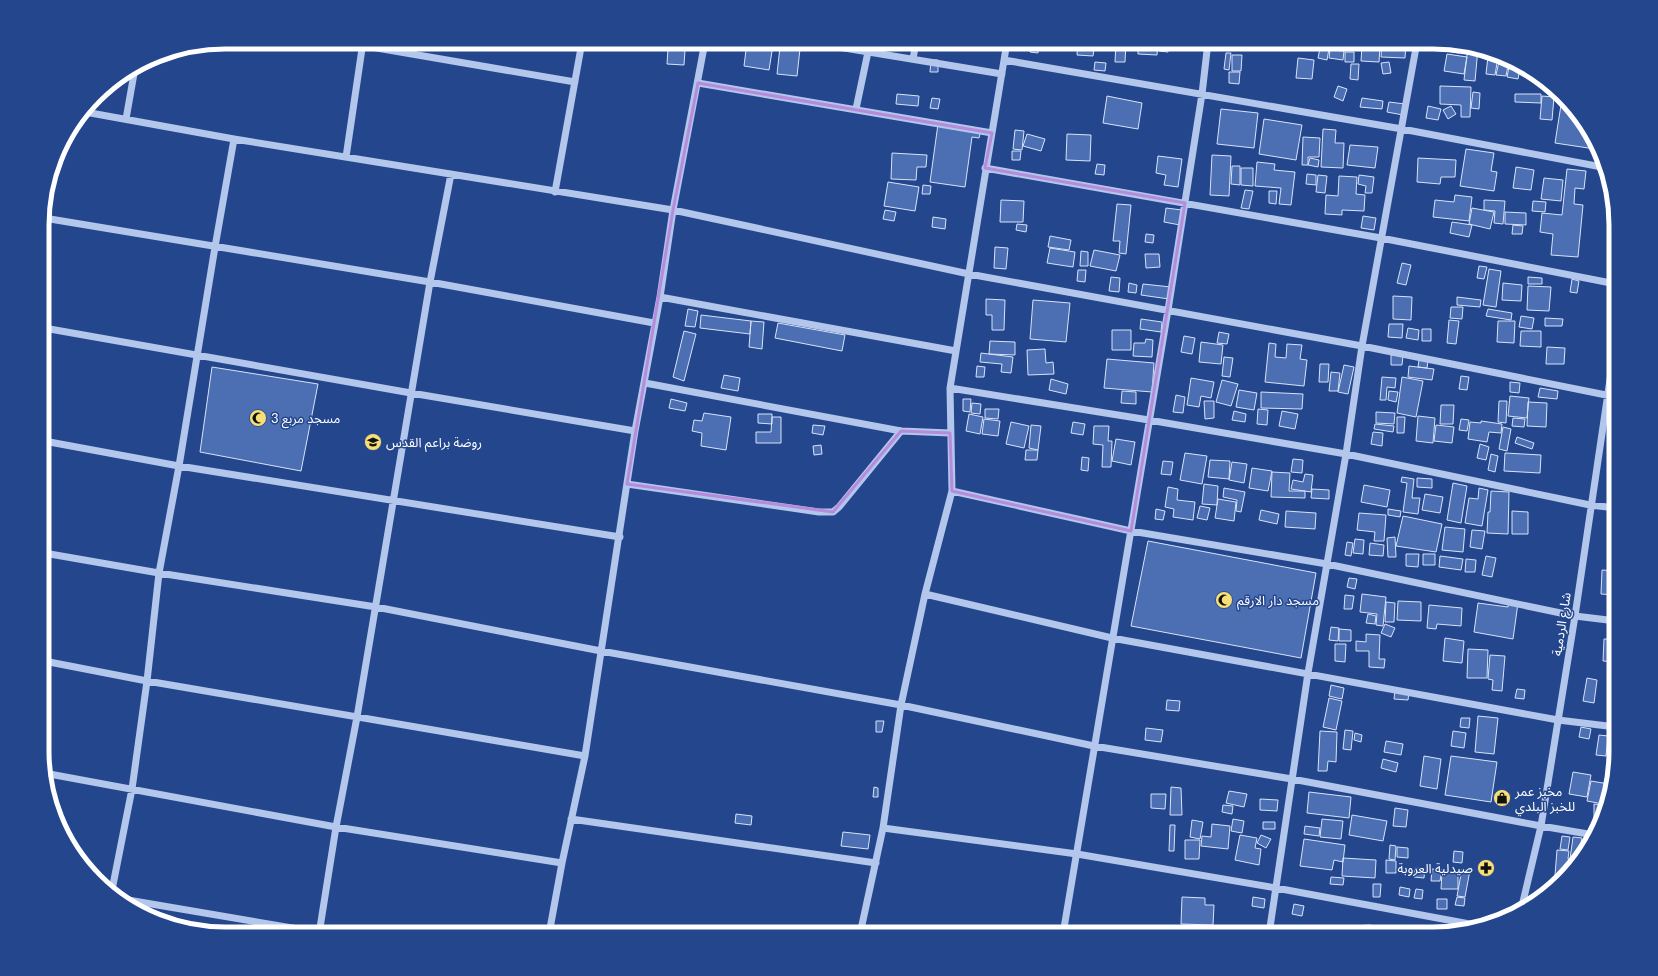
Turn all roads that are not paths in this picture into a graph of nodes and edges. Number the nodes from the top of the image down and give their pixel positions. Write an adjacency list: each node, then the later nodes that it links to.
1 (362, 49): 24 (street)
2 (391, 49): 15 (street)
3 (581, 49): 15 (street)
4 (704, 49): 16 (street)
5 (850, 49): 10 (street)
6 (915, 49): 11 (street)
7 (1006, 49): 12 (street)
8 (1207, 49): 17 (street)
9 (1416, 49): 21 (street)
10 (868, 52): 11 (street); 18 (street)
11 (913, 59): 13 (street)
12 (1004, 60): 13 (street); 17 (street)
13 (1002, 74): 22 (street)
14 (134, 75): 20 (street)
15 (575, 82): 28 (street)
16 (698, 84): 18 (street); 30 (street)
17 (1202, 94): 21 (street); 29 (street)
18 (856, 109): 22 (street)
19 (90, 113): 20 (street)
20 (126, 119): 23 (street)
21 (1402, 129): 25 (street); 32 (street)
22 (992, 133): 26 (street)
23 (234, 139): 24 (street); 33 (street)
24 (346, 157): 27 (street)
25 (1599, 167)
26 (985, 168): 29 (street); 34 (street)
27 (451, 174): 28 (street); 35 (street)
28 (555, 192): 30 (street)
29 (1185, 203): 32 (street); 38 (street)
30 (673, 210): 34 (street); 37 (street)
31 (49, 219): 33 (street)
32 (1381, 238): 36 (street); 41 (street)
33 (215, 247): 35 (street); 43 (street)
34 (969, 274): 38 (street); 42 (street)
35 (430, 282): 39 (street); 47 (street)
36 (1609, 283)
37 (660, 297): 39 (street); 42 (street)
38 (1168, 310): 41 (street); 50 (street)
39 (654, 323): 45 (street)
40 (49, 329): 43 (street)
41 (1362, 346): 48 (street); 55 (street)
42 (956, 351): 46 (street)
43 (197, 355): 47 (street); 56 (street)
44 (1609, 379): 48 (street, شارع الردمية)
45 (645, 383): 51 (street); 52 (street)
46 (950, 388): 50 (street); 53 (street)
47 (411, 393): 51 (street); 59 (street)
48 (1606, 396): 49 (street); 60 (street, شارع الردمية)
49 (1609, 397)
50 (1149, 420): 55 (street); 62 (street)
51 (635, 431): 57 (street)
52 (901, 431): 53 (street); 57 (street)
53 (950, 433): 58 (street)
54 (49, 442): 56 (street)
55 (1346, 454): 60 (street); 65 (street)
56 (179, 466): 59 (street); 66 (street)
57 (627, 484): 63 (street)
58 (952, 491): 62 (street); 67 (street)
59 (394, 501): 63 (street); 68 (street)
60 (1590, 505): 61 (street); 69 (street, شارع الردمية)
61 (1609, 507)
62 (1131, 531): 65 (street); 71 (street)
63 (620, 537): 72 (street)
64 (49, 554): 66 (street)
65 (1327, 564): 69 (street); 74 (street)
66 (159, 573): 68 (street); 75 (street)
67 (925, 594): 71 (street); 76 (street)
68 (376, 607): 72 (street); 77 (street)
69 (1575, 616): 70 (street); 78 (street, شارع الردمية)
70 (1609, 619)
71 (1112, 638): 74 (street); 80 (street)
72 (601, 651): 76 (street); 81 (street)
73 (49, 662): 75 (street)
74 (1308, 673): 78 (street); 83 (street)
75 (147, 681): 77 (street); 84 (street)
76 (901, 705): 80 (street); 88 (street)
77 (358, 717): 81 (street); 87 (street)
78 (1558, 720): 79 (street); 86 (street, شارع الردمية)
79 (1609, 726)
80 (1094, 746): 83 (street); 90 (street)
81 (585, 756): 85 (street)
82 (51, 774): 84 (street)
83 (1292, 779): 86 (street); 94 (street)
84 (132, 789): 87 (street); 93 (street)
85 (571, 819): 91 (street); 92 (street)
86 (1541, 826): 89 (street); 96 (street, شارع الردمية)
87 (336, 827): 91 (street); 99 (street)
88 (883, 828): 90 (street); 92 (street)
89 (1588, 834)
90 (1077, 854): 94 (street); 102 (street)
91 (562, 863): 100 (street)
92 (876, 863): 101 (street)
93 (113, 886)
94 (1276, 888): 97 (street); 103 (street)
95 (134, 901): 98 (street)
96 (1523, 902)
97 (1469, 924)
98 (284, 927)
99 (320, 927)
100 (550, 927)
101 (862, 927)
102 (1064, 927)
103 (1269, 927)

